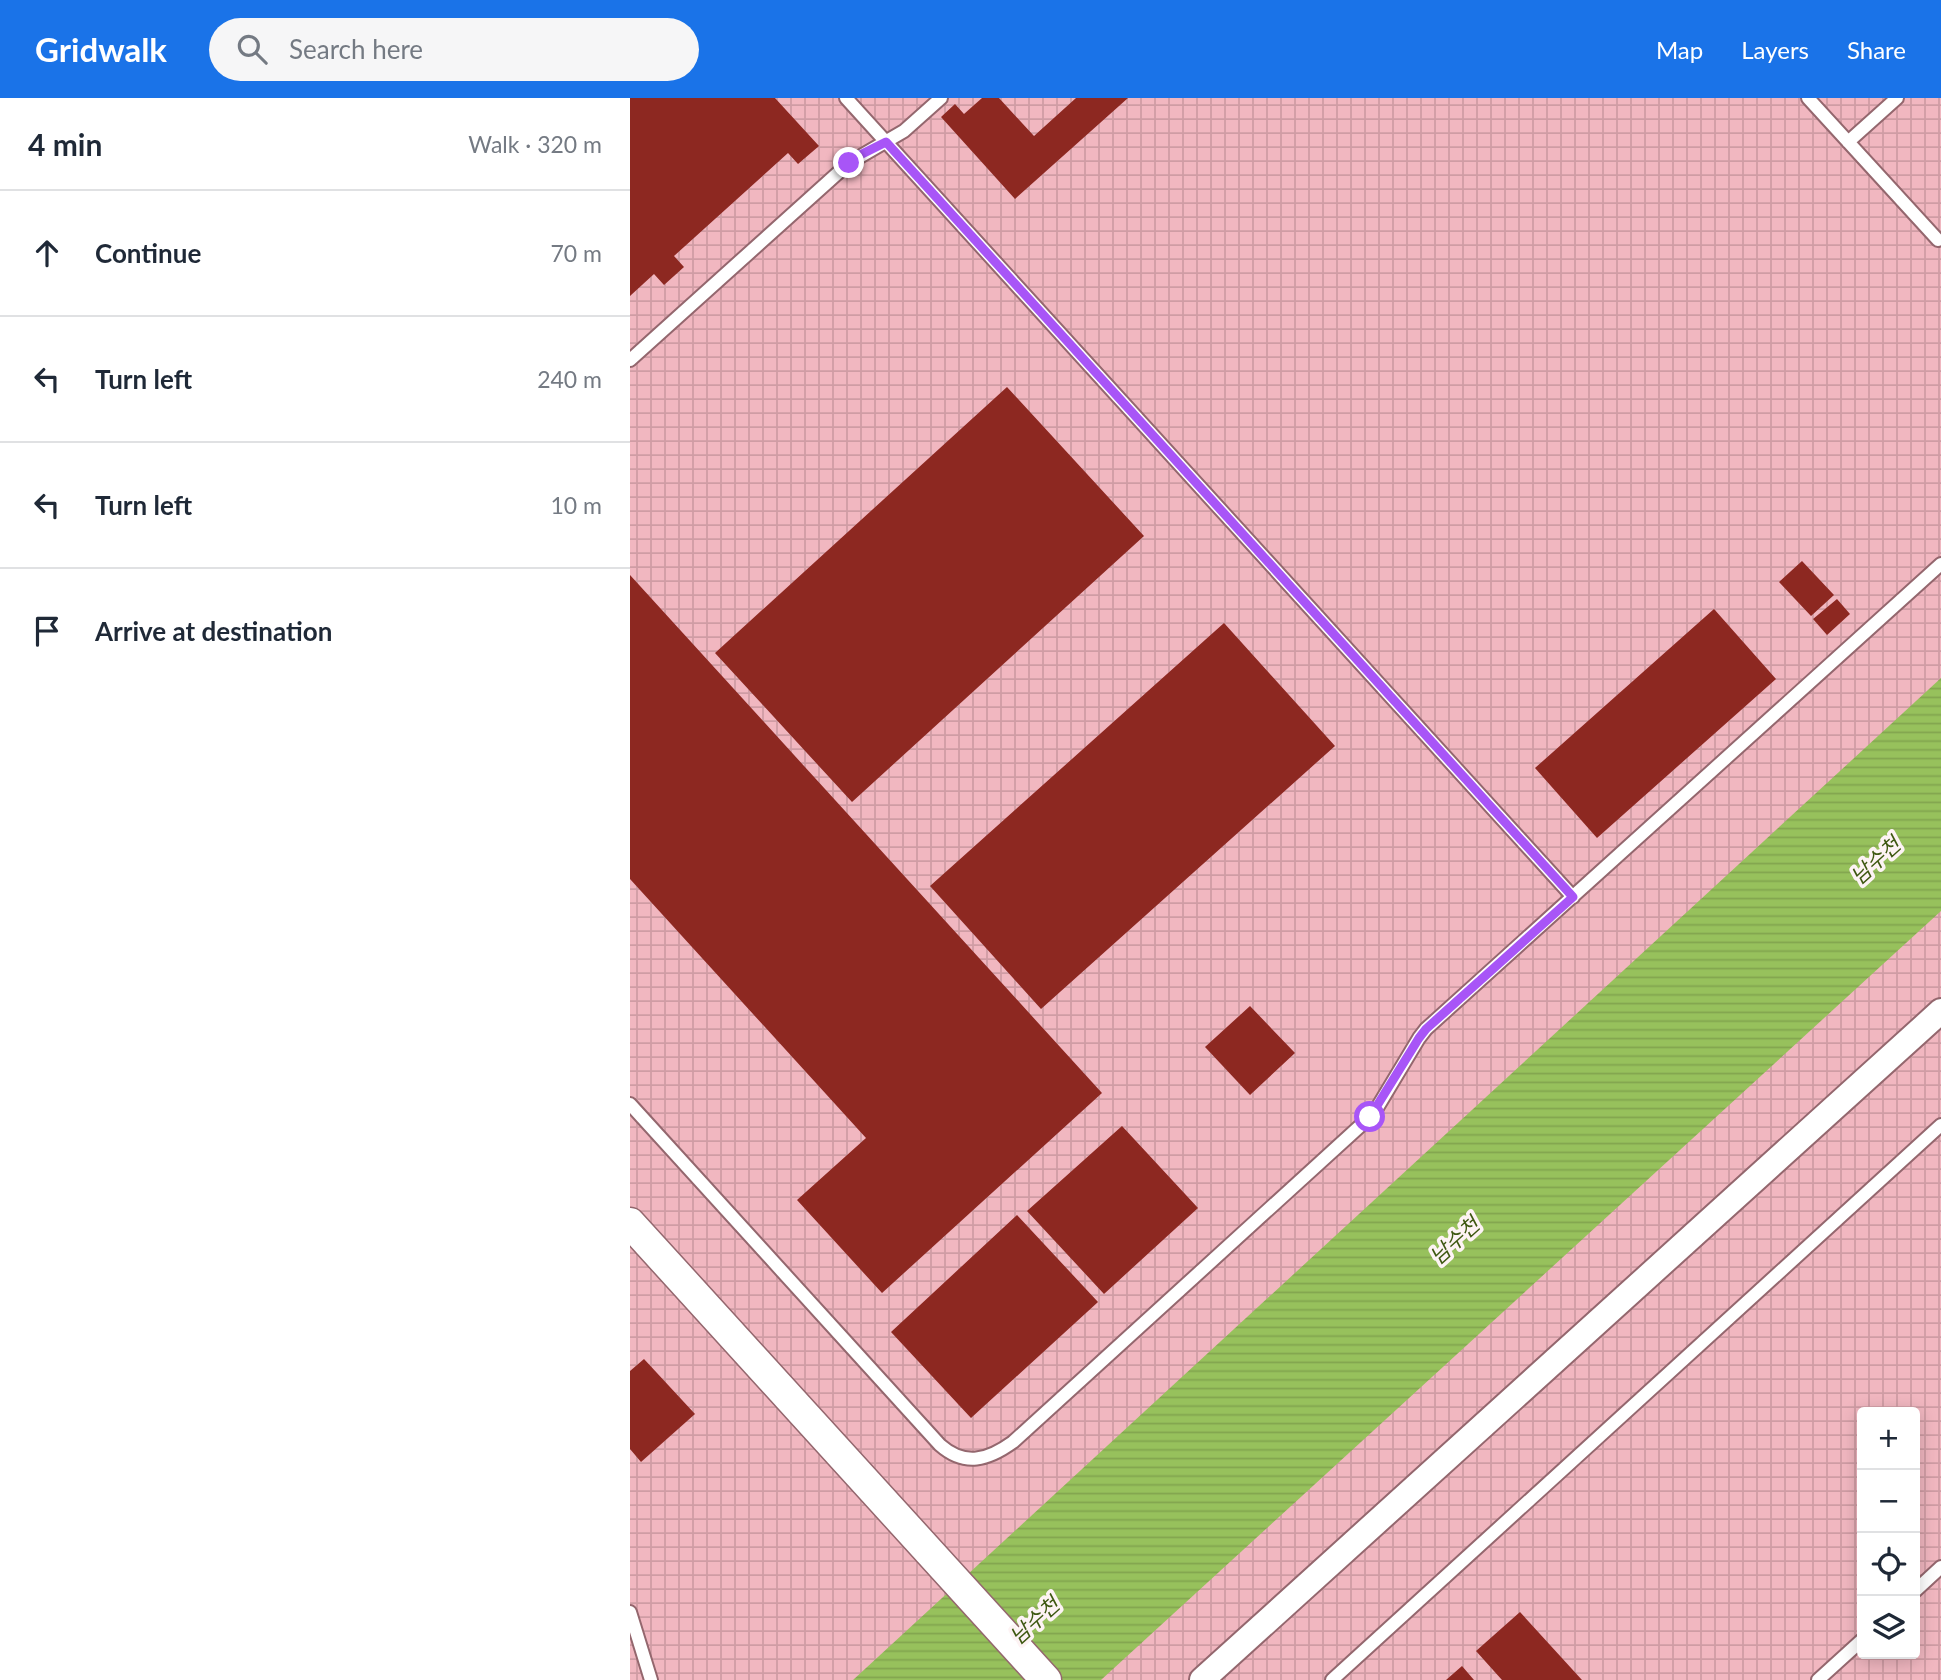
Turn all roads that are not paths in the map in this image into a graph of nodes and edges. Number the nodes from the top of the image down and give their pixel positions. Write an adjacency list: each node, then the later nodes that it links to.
1 (846, 98): 5 (lane)
2 (942, 98): 5 (lane)
3 (1808, 98): 6 (lane)
4 (1897, 98): 6 (lane)
5 (886, 142): 8 (lane); 10 (lane)
6 (1849, 142): 7 (lane)
7 (1938, 240)
8 (630, 360)
9 (1941, 565): 10 (lane)
10 (1573, 897): 12 (lane)
11 (1941, 1010): 21 (street)
12 (630, 1104)
13 (1941, 1125): 22 (lane)
14 (630, 1223): 20 (street)
15 (1941, 1567): 16 (lane)
16 (1920, 1586)
17 (630, 1612): 19 (lane)
18 (1857, 1645): 23 (lane)
19 (651, 1680)
20 (1046, 1680)
21 (1202, 1680)
22 (1332, 1680)
23 (1818, 1680)

